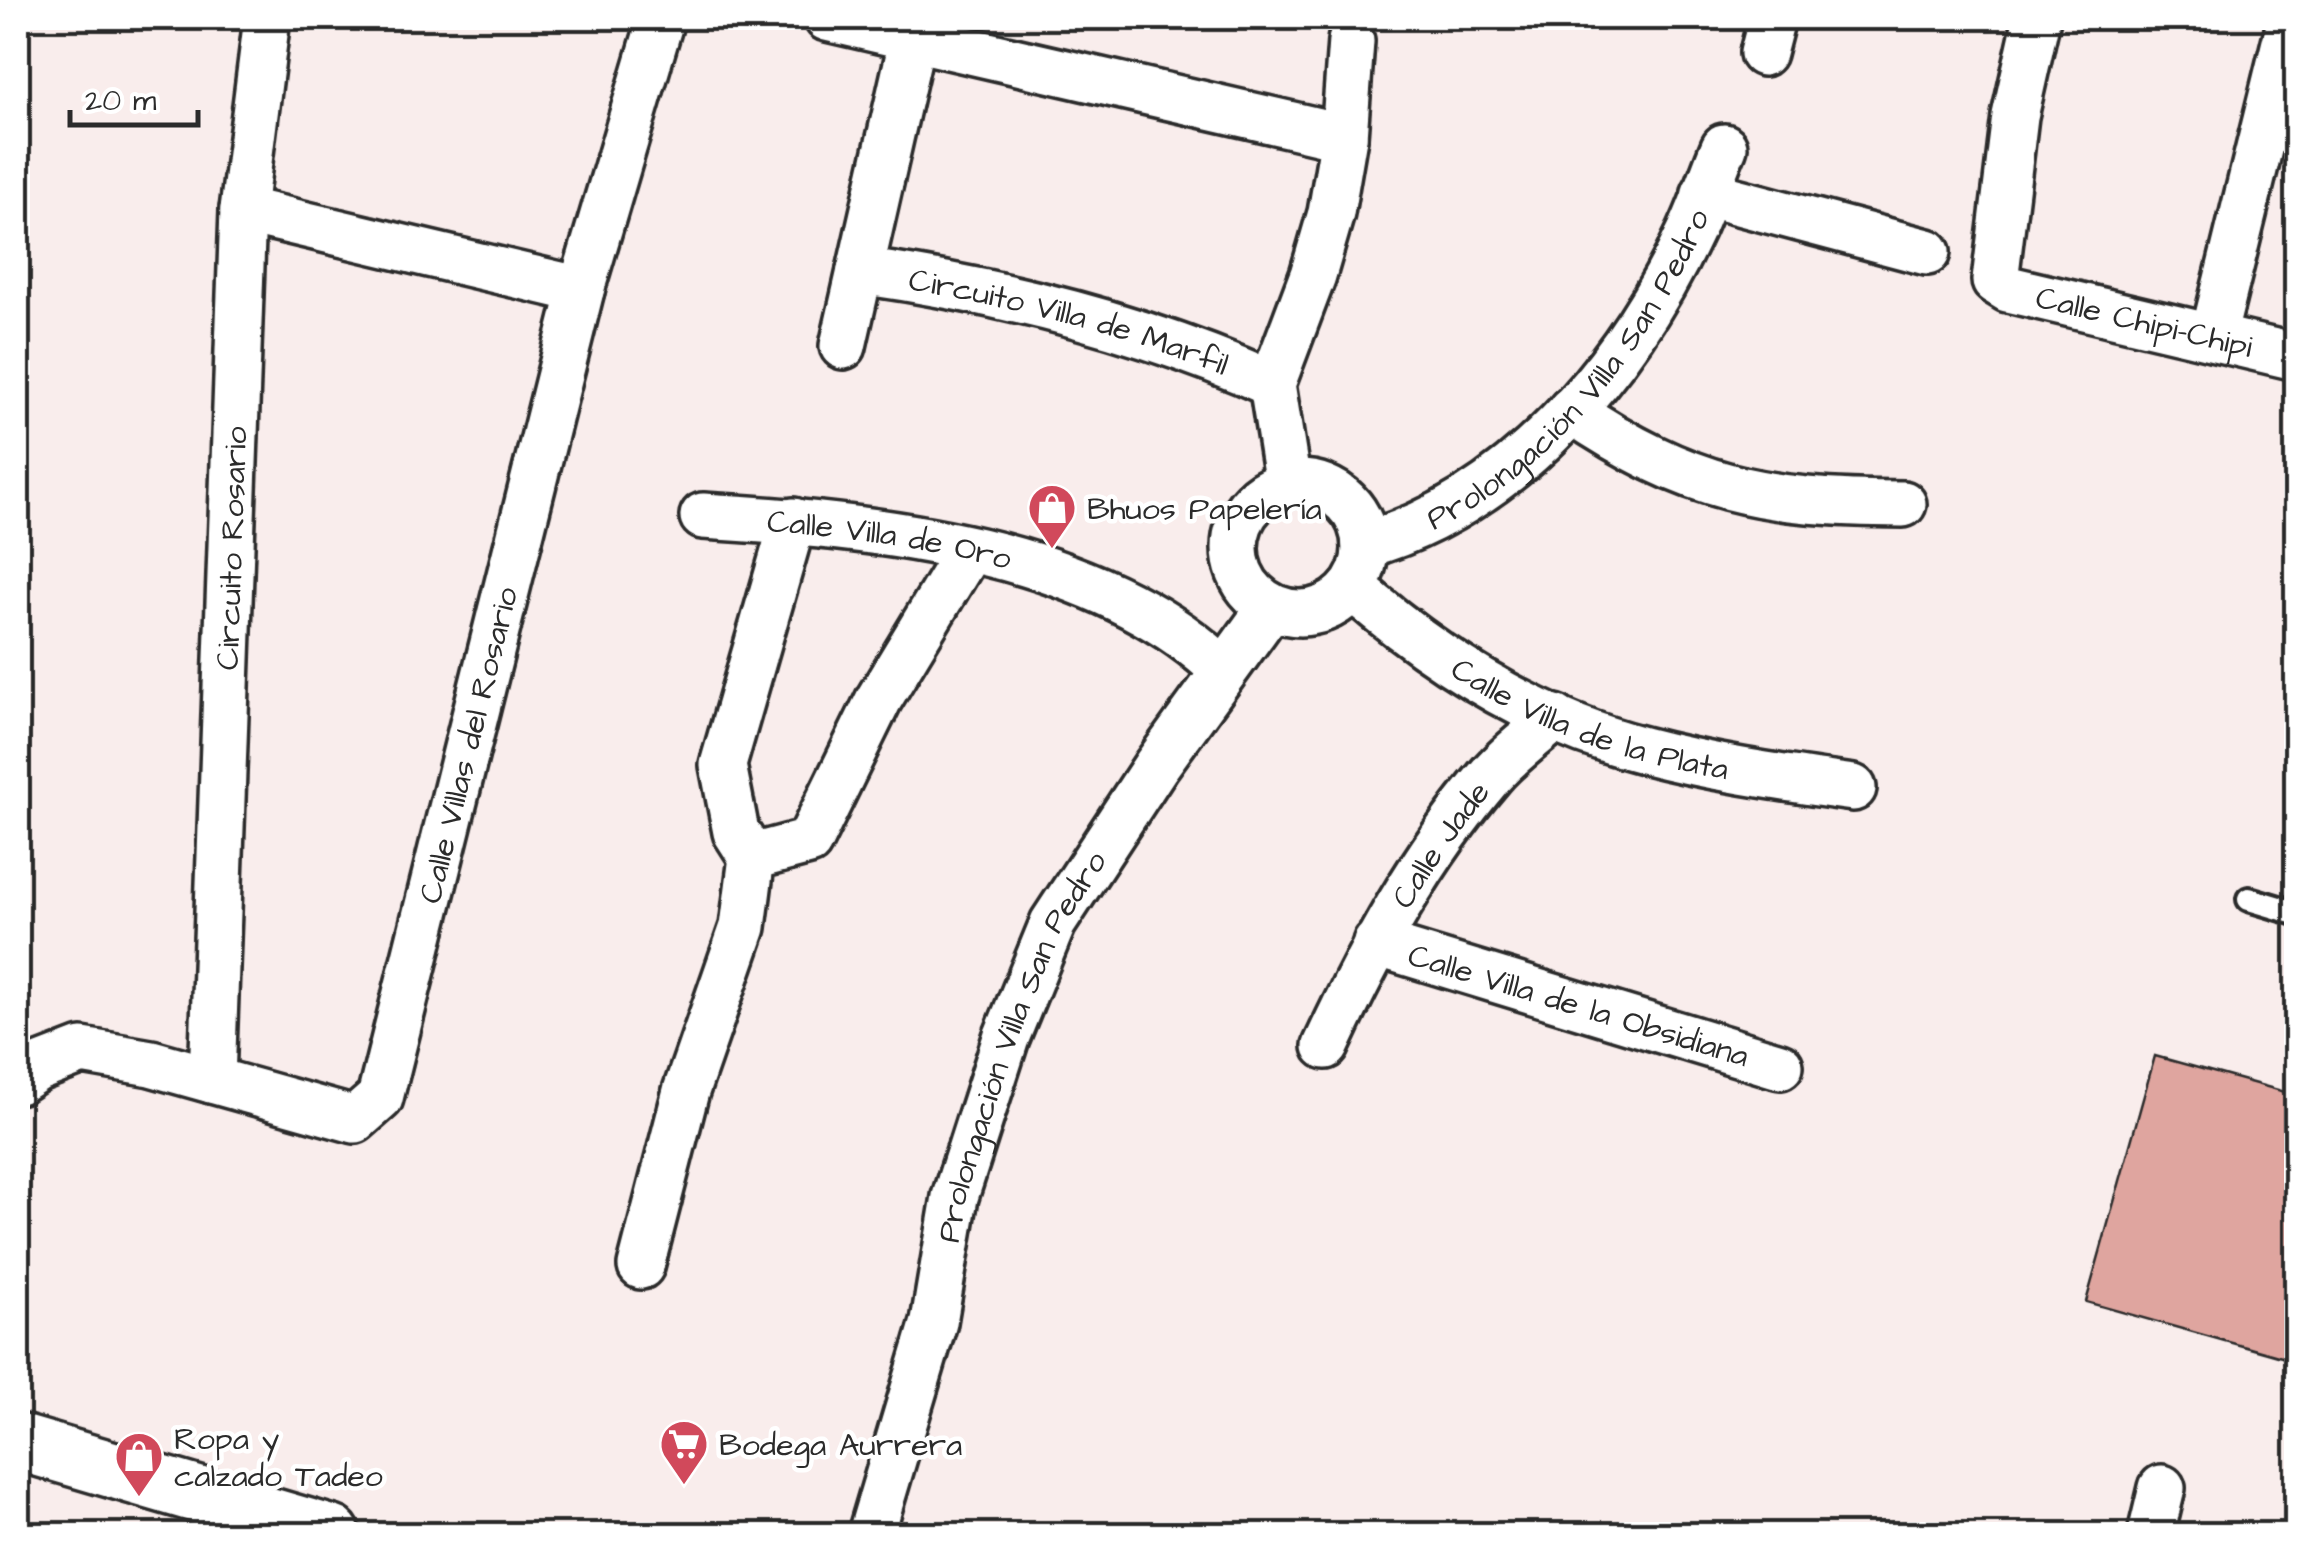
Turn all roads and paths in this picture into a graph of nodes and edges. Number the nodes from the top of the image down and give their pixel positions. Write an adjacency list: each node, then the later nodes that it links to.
1 (268, 18): 12 (street, Circuito Rosario)
2 (655, 18): 15 (street, Calle Villas del Rosario)
3 (827, 18): 6 (street)
4 (2037, 18): 16 (street, Calle Chipi-Chipi)
5 (2291, 18): 8 (street)
6 (912, 37): 9 (street); 14 (street, Circuito Villa de Marfil)
7 (1352, 41): 9 (street, Circuito Villa de Marfil)
8 (2287, 76): 16 (street)
9 (1344, 136): 19 (street, Circuito Villa de Marfil)
10 (1724, 147): 11 (street, Prolongación Villa San Pedro)
11 (1705, 193): 13 (street); 20 (street, Prolongación Villa San Pedro)
12 (243, 210): 15 (street); 38 (street, Circuito Rosario)
13 (1927, 252)
14 (860, 271): 17 (street, Circuito Villa de Marfil); 19 (street, Circuito Villa de Marfil)
15 (581, 290): 38 (street, Calle Villas del Rosario)
16 (2212, 337): 18 (street, Calle Chipi-Chipi)
17 (843, 346)
18 (2296, 357)
19 (1272, 384): 21 (street, Circuito Villa de Marfil)
20 (1571, 410): 22 (street); 25 (street, Prolongación Villa San Pedro)
21 (1288, 484): 25 (street); 28 (street)
22 (1904, 504)
23 (703, 516): 24 (street, Calle Villa de Oro)
24 (793, 521): 26 (street, Calle Villa de Oro); 32 (street)
25 (1366, 545): 27 (street)
26 (969, 550): 29 (street, Calle Villa de Oro); 32 (street)
27 (1353, 588): 28 (street); 30 (street, Calle Villa de la Plata)
28 (1271, 607): 29 (street, Prolongación Villa San Pedro)
29 (1224, 671): 44 (street, Prolongación Villa San Pedro)
30 (1555, 718): 31 (street, Calle Villa de la Plata); 35 (street, Calle Jade)
31 (1853, 788)
32 (752, 857): 40 (street)
33 (2249, 900): 34 (lane)
34 (2296, 913)
35 (1376, 943): 36 (street, Calle Jade); 37 (street, Calle Villa de la Obsidiana)
36 (1326, 1046)
37 (1780, 1066)
38 (212, 1080): 39 (street, Calle Villas del Rosario)
39 (18, 1081)
40 (641, 1266)
41 (18, 1442): 43 (main road)
42 (2162, 1488): 45 (street)
43 (332, 1534)
44 (871, 1534)
45 (2151, 1534)

